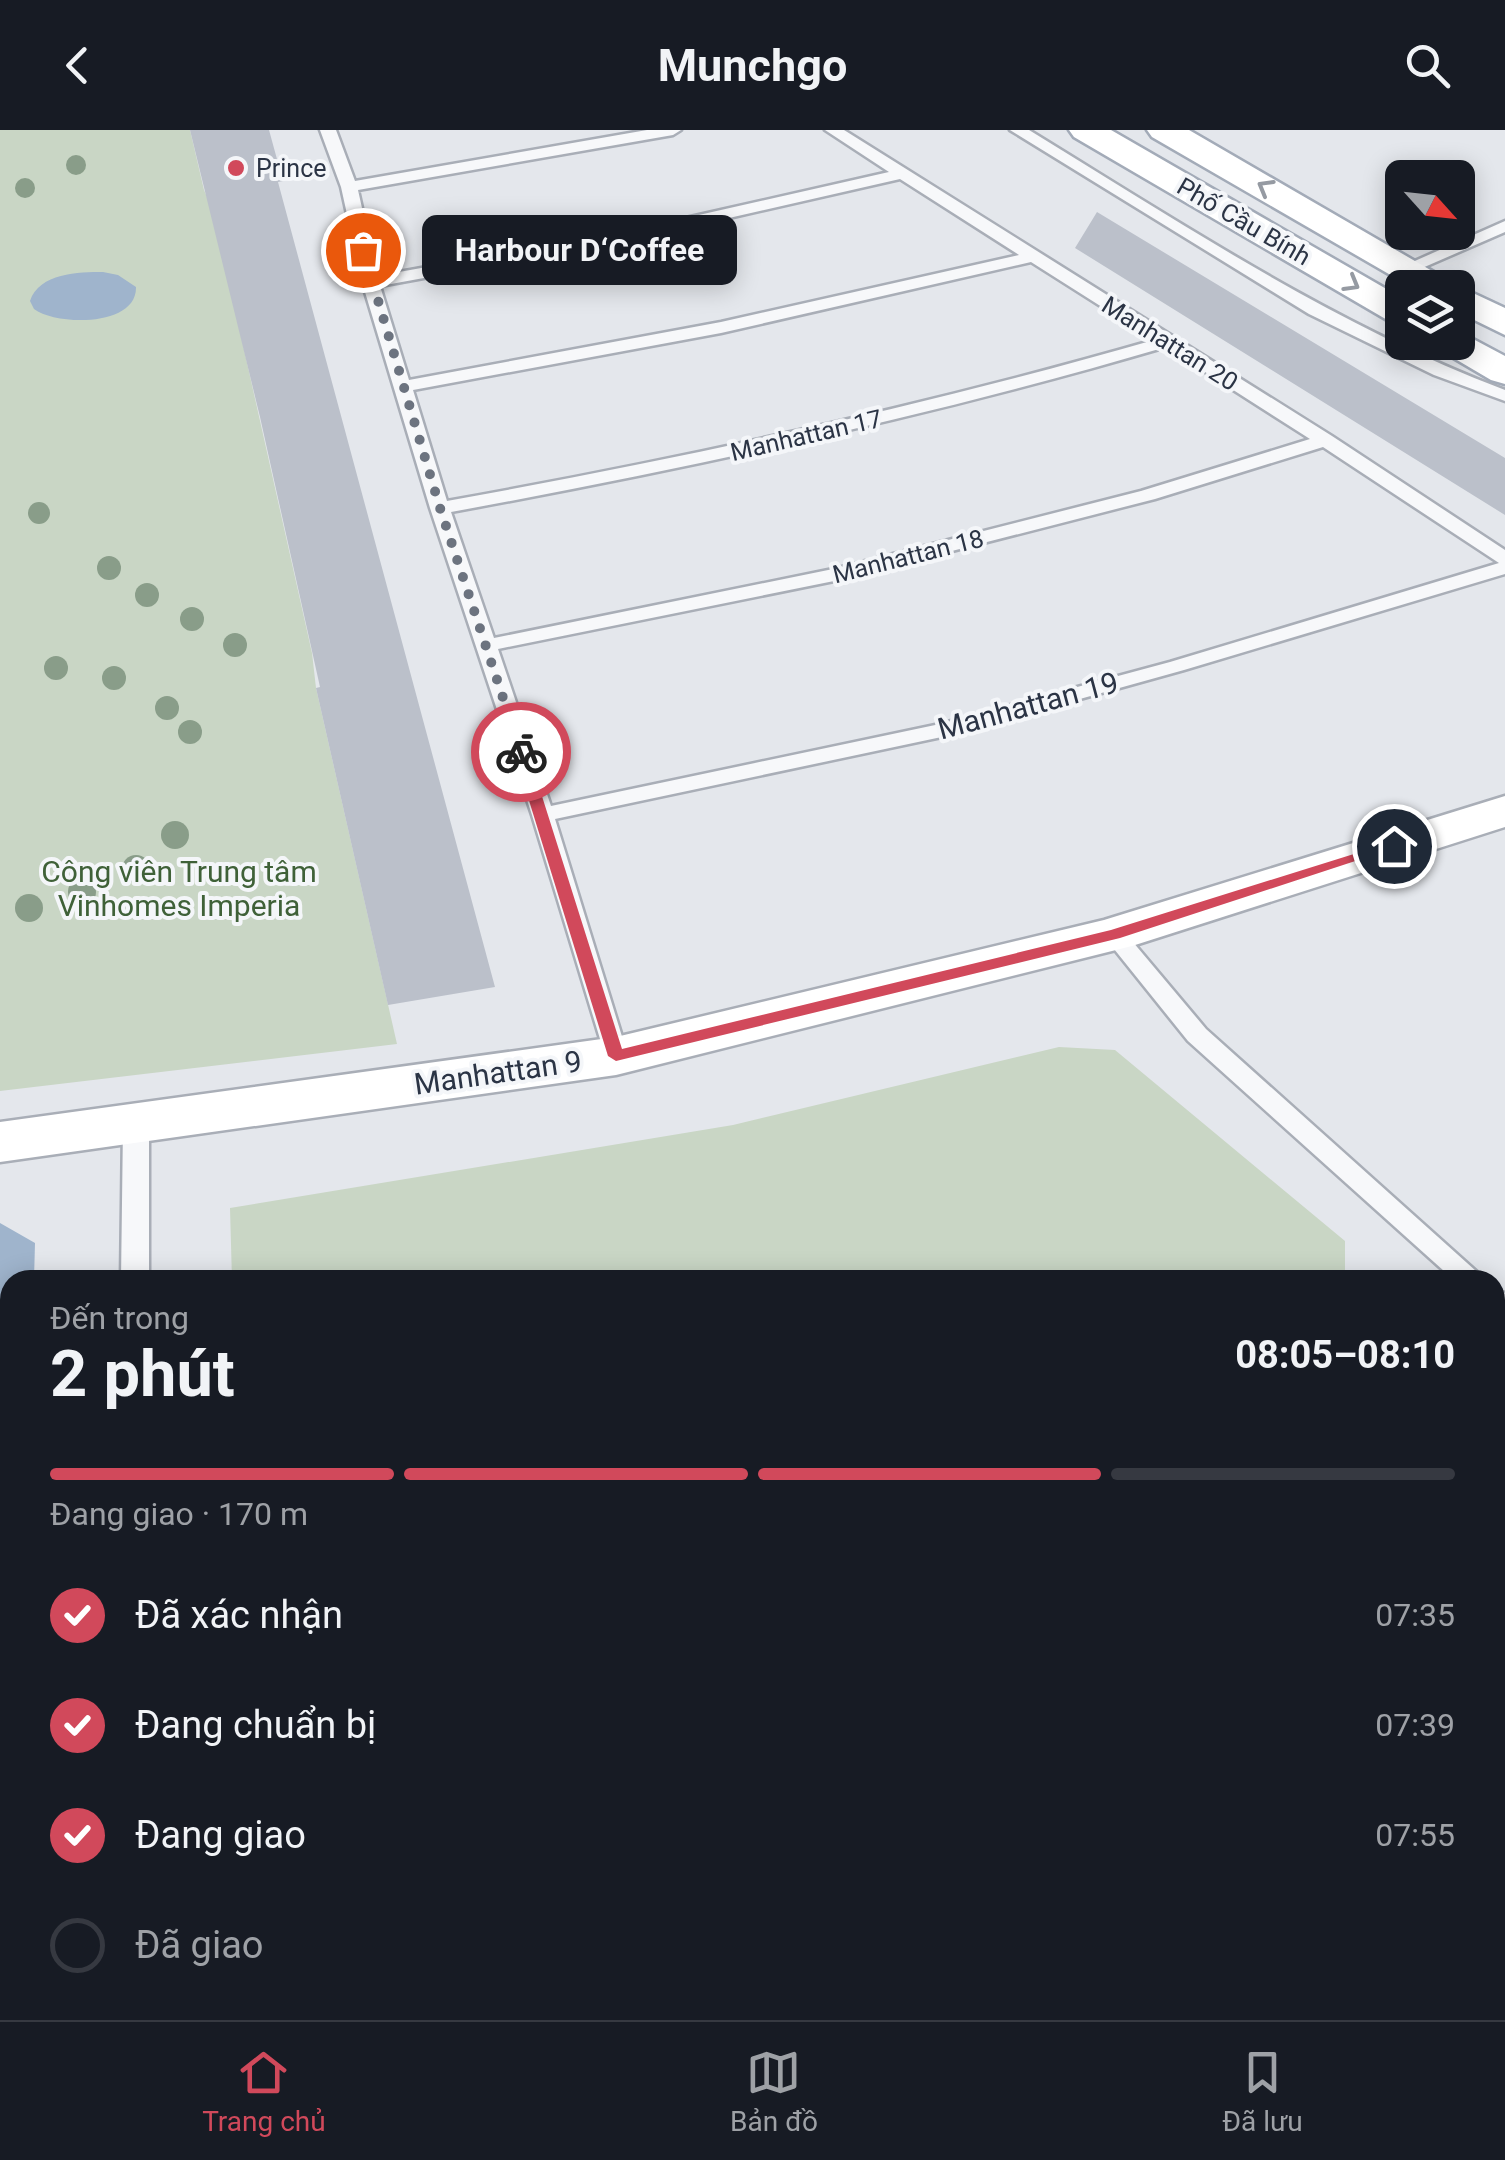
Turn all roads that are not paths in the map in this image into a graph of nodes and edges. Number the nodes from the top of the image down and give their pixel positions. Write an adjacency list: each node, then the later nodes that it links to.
1 (328, 130): 10 (lane)
2 (672, 130): 10 (lane)
3 (833, 130): 9 (lane, Manhattan 20)
4 (1018, 130): 23 (lane)
5 (1086, 130): 8 (main road, Phố Cầu Bính)
6 (1100, 130): 8 (main road)
7 (1164, 130): 13 (main road, Phố Cầu Bính, one-way to 7)
8 (1132, 156): 16 (main road, Phố Cầu Bính, one-way to 16)
9 (902, 174): 12 (lane, Manhattan 20); 15 (lane)
10 (349, 187): 15 (lane)
11 (1505, 226): 13 (lane)
12 (1034, 256): 19 (lane, Manhattan 20); 22 (lane)
13 (1406, 268): 14 (main road, Phố Cầu Bính)
14 (1409, 270)
15 (370, 282): 22 (lane)
16 (1385, 303)
17 (1475, 307): 18 (main road)
18 (1505, 324)
19 (1166, 342): 24 (lane, Manhattan 20); 25 (lane, Manhattan 17)
20 (1475, 354): 21 (main road)
21 (1505, 372)
22 (405, 386): 25 (lane)
23 (1505, 396)
24 (1325, 440): 26 (lane, Manhattan 20); 28 (lane, Manhattan 18)
25 (440, 508): 28 (lane)
26 (1505, 559)
27 (1505, 568): 30 (lane, Manhattan 19)
28 (484, 646): 30 (lane)
29 (1503, 814): 31 (main road, Manhattan 9)
30 (543, 815): 32 (lane)
31 (1114, 934): 32 (main road, Manhattan 9); 36 (lane)
32 (616, 1056): 33 (main road, Manhattan 9)
33 (136, 1126): 34 (main road, Manhattan 9); 35 (lane)
34 (0, 1142)
35 (135, 1270)
36 (1458, 1270)

